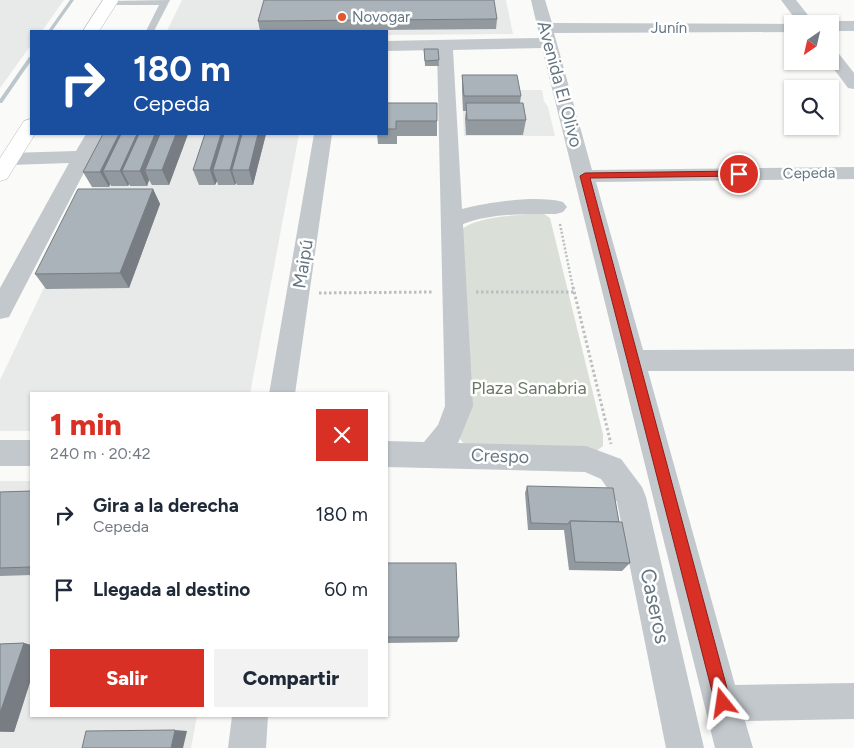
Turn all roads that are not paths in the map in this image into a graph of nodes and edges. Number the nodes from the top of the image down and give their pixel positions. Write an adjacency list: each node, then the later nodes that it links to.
1 (538, 0): 11 (street, Avenida El Olivo)
2 (788, 0): 5 (street)
3 (110, 1): 4 (lane); 9 (main road)
4 (166, 1): 10 (lane)
5 (800, 15)
6 (839, 26): 7 (street)
7 (854, 26)
8 (784, 27): 11 (street, Junín)
9 (92, 30)
10 (151, 30)
11 (548, 36): 13 (street, Junín); 22 (street, Avenida El Olivo)
12 (388, 46): 13 (street, Junín)
13 (445, 46): 24 (street)
14 (839, 65): 15 (street)
15 (854, 84)
16 (30, 127): 20 (main road)
17 (94, 135): 19 (street)
18 (323, 135): 28 (street, Maipú)
19 (82, 157): 20 (street); 25 (street)
20 (5, 166)
21 (854, 173): 22 (street, Cepeda)
22 (585, 176): 27 (street, Avenida El Olivo)
23 (556, 207): 24 (street)
24 (452, 220): 32 (street)
25 (0, 310)
26 (854, 360): 27 (street)
27 (633, 361): 35 (street, Avenida El Olivo)
28 (282, 392)
29 (0, 453): 30 (street)
30 (30, 453)
31 (388, 454): 32 (street, Crespo)
32 (432, 454): 33 (street, Crespo)
33 (611, 469): 38 (street, Caseros)
34 (854, 701): 35 (street)
35 (723, 703): 39 (street, Avenida El Olivo)
36 (250, 717): 37 (street)
37 (247, 748)
38 (685, 748)
39 (734, 748)

